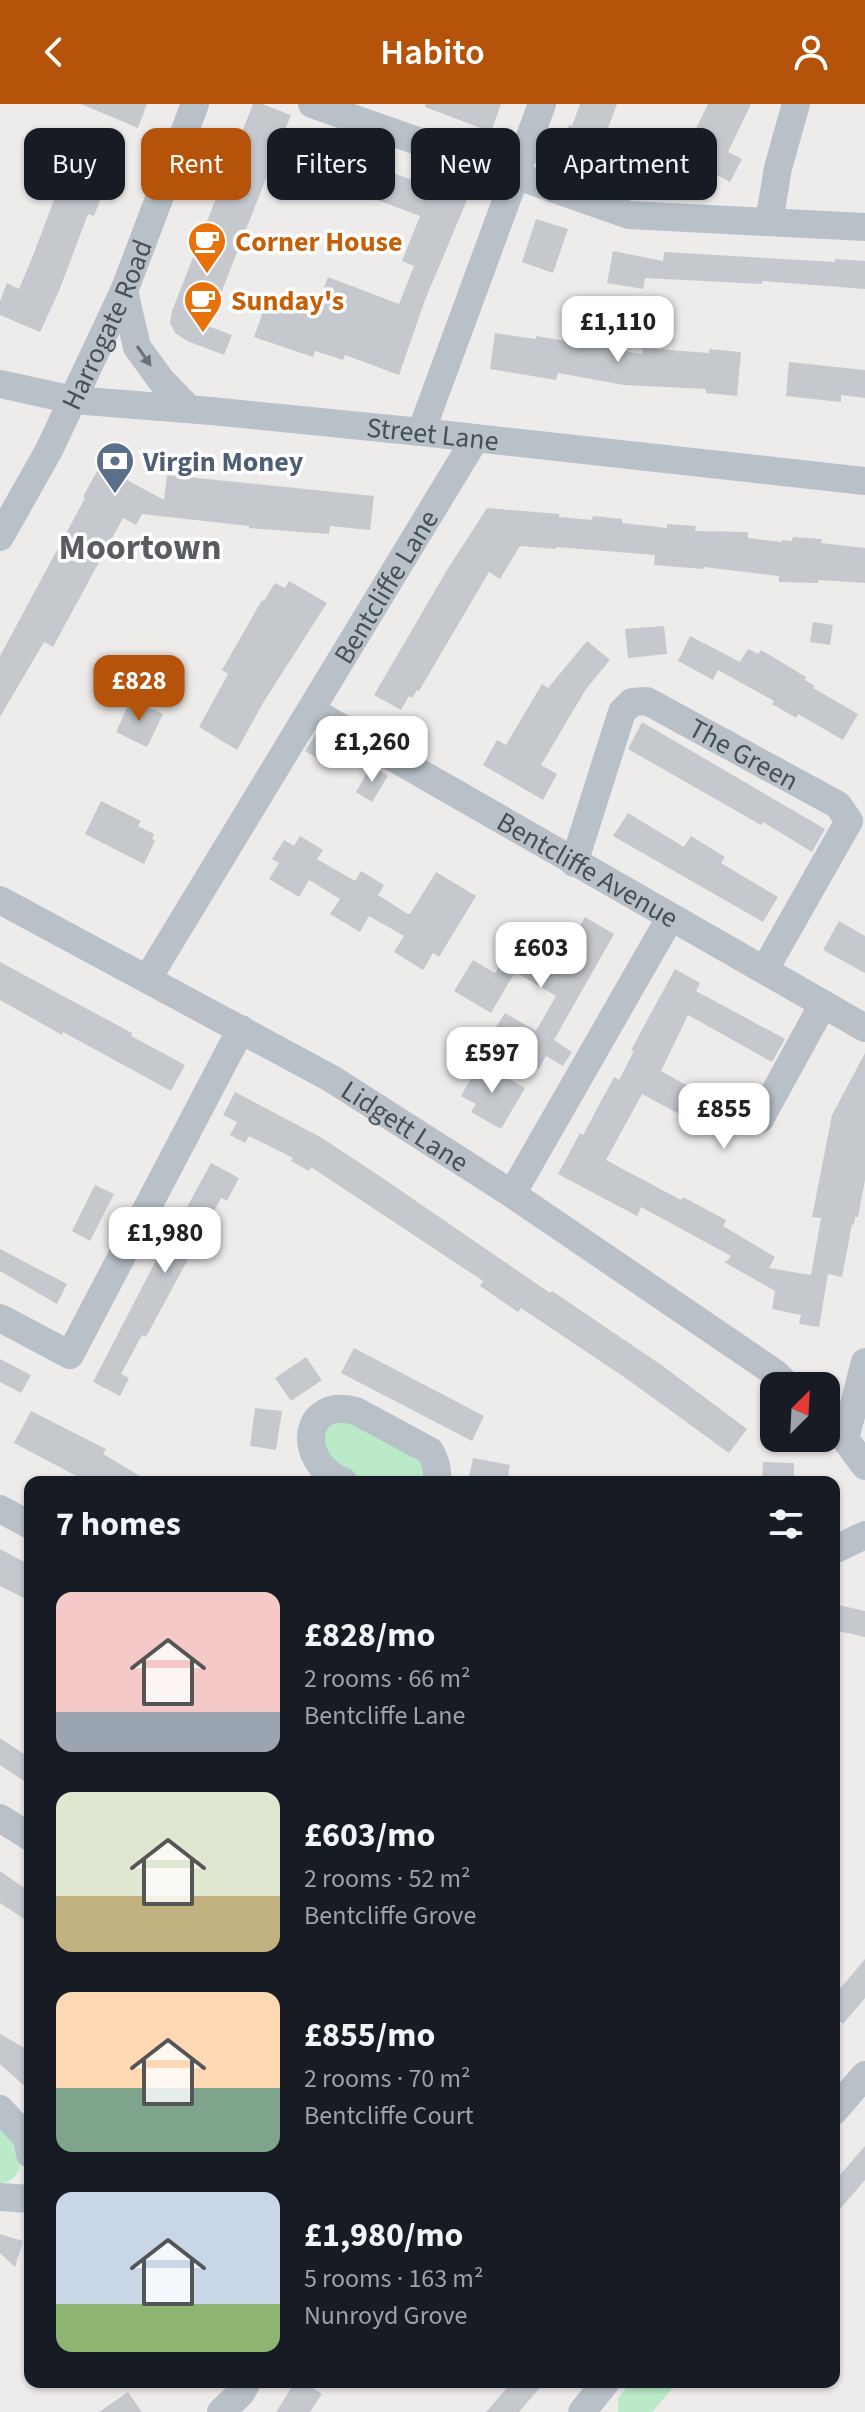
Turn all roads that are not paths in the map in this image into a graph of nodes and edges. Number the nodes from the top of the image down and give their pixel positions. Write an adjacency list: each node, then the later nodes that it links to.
1 (195, 104): 11 (street, Harrogate Road)
2 (312, 104): 5 (street)
3 (542, 104): 6 (street)
4 (796, 104): 9 (street)
5 (411, 139)
6 (520, 167)
7 (520, 177): 9 (street)
8 (508, 200): 15 (street)
9 (769, 222): 10 (street)
10 (865, 227)
11 (124, 291): 13 (street, Harrogate Road); 14 (street, one-way to 14)
12 (0, 384): 13 (street, Street Lane)
13 (73, 400): 14 (street, Street Lane); 18 (street, Harrogate Road)
14 (189, 409): 15 (street, Street Lane)
15 (421, 432): 16 (street, Street Lane)
16 (475, 439): 17 (street, Street Lane); 19 (street, Bentcliffe Lane)
17 (865, 481)
18 (0, 537)
19 (312, 711): 21 (street, Bentcliffe Avenue); 25 (street, Bentcliffe Lane)
20 (857, 814): 21 (street, The Green); 24 (street, The Green)
21 (574, 863): 23 (street, Bentcliffe Avenue)
22 (0, 900): 25 (street, Lidgett Lane)
23 (670, 918): 24 (street, Bentcliffe Avenue); 30 (street)
24 (765, 969): 26 (street, Bentcliffe Avenue)
25 (148, 978): 28 (street, Lidgett Lane)
26 (823, 1004): 27 (street, Bentcliffe Avenue); 29 (street)
27 (865, 1028)
28 (241, 1029): 30 (street, Lidgett Lane); 31 (street)
29 (760, 1119)
30 (512, 1194): 33 (street, Lidgett Lane)
31 (0, 1318)
32 (865, 1362): 34 (street)
33 (774, 1372)
34 (840, 1421)
35 (840, 1435): 36 (street)
36 (865, 1466)
37 (334, 1476): 38 (street)
38 (438, 1476)
39 (0, 1509): 40 (street)
40 (24, 1522)
41 (865, 1535): 42 (street)
42 (840, 1547)
43 (0, 1818): 44 (street)
44 (24, 1833)
45 (865, 2075): 46 (street)
46 (840, 2104)
47 (0, 2109): 48 (street)
48 (24, 2135)
49 (0, 2197): 50 (street)
50 (24, 2199)
51 (601, 2388): 52 (street)
52 (582, 2412)

